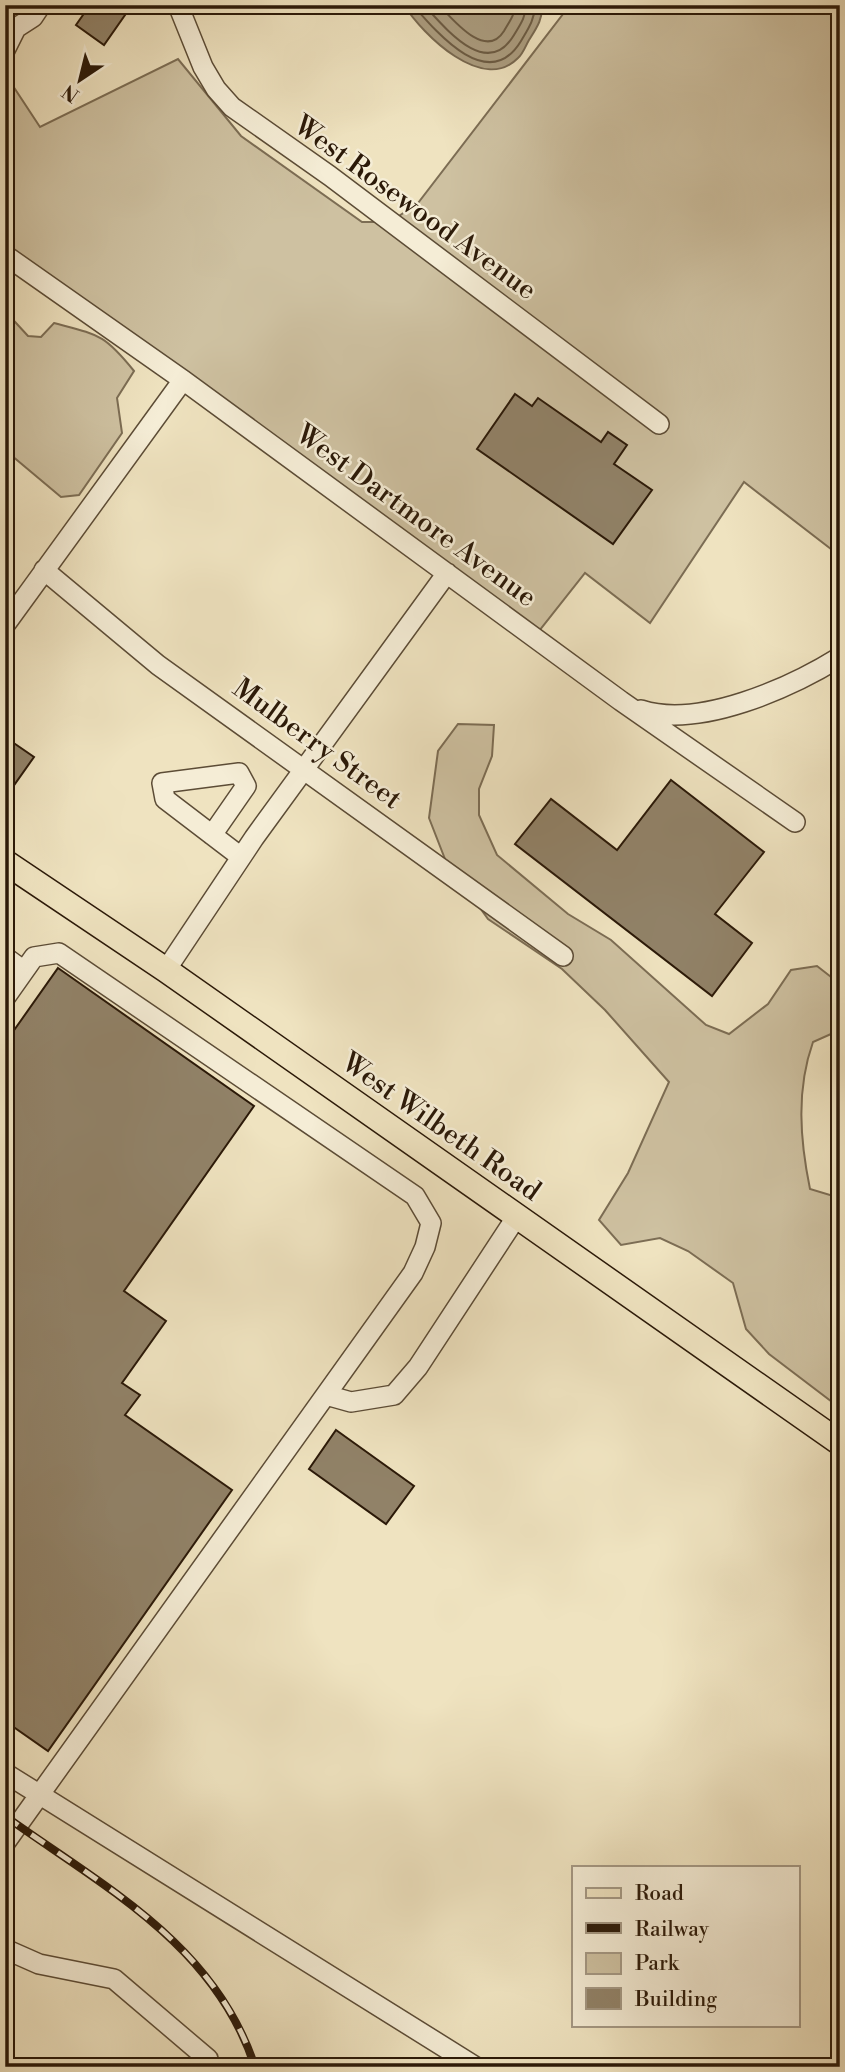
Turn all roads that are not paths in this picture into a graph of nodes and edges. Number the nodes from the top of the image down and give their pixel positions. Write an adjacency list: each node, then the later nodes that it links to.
1 (41, 5): 3 (street)
2 (178, 5): 7 (street, West Rosewood Avenue)
3 (10, 24): 4 (street)
4 (5, 50)
5 (5, 256): 6 (street, West Dartmore Avenue)
6 (183, 380): 8 (street); 9 (street, West Dartmore Avenue)
7 (659, 424)
8 (44, 570): 10 (street); 13 (street, Mulberry Street)
9 (447, 573): 12 (street, West Dartmore Avenue); 13 (street)
10 (5, 625)
11 (840, 657): 12 (street)
12 (621, 701): 14 (street, West Dartmore Avenue)
13 (304, 768): 16 (street); 18 (street, Mulberry Street)
14 (795, 822)
15 (212, 835): 16 (street)
16 (241, 857): 20 (street)
17 (5, 862): 20 (main road, West Wilbeth Road)
18 (563, 956)
19 (5, 957): 21 (street)
20 (166, 970): 23 (main road, West Wilbeth Road)
21 (24, 971): 22 (street); 24 (street)
22 (5, 999)
23 (517, 1216): 24 (street); 25 (main road, West Wilbeth Road)
24 (326, 1395): 27 (street)
25 (840, 1443)
26 (5, 1773): 27 (street)
27 (39, 1797): 28 (street); 31 (street)
28 (5, 1843)
29 (5, 1949): 30 (street)
30 (203, 2067)
31 (476, 2067)

